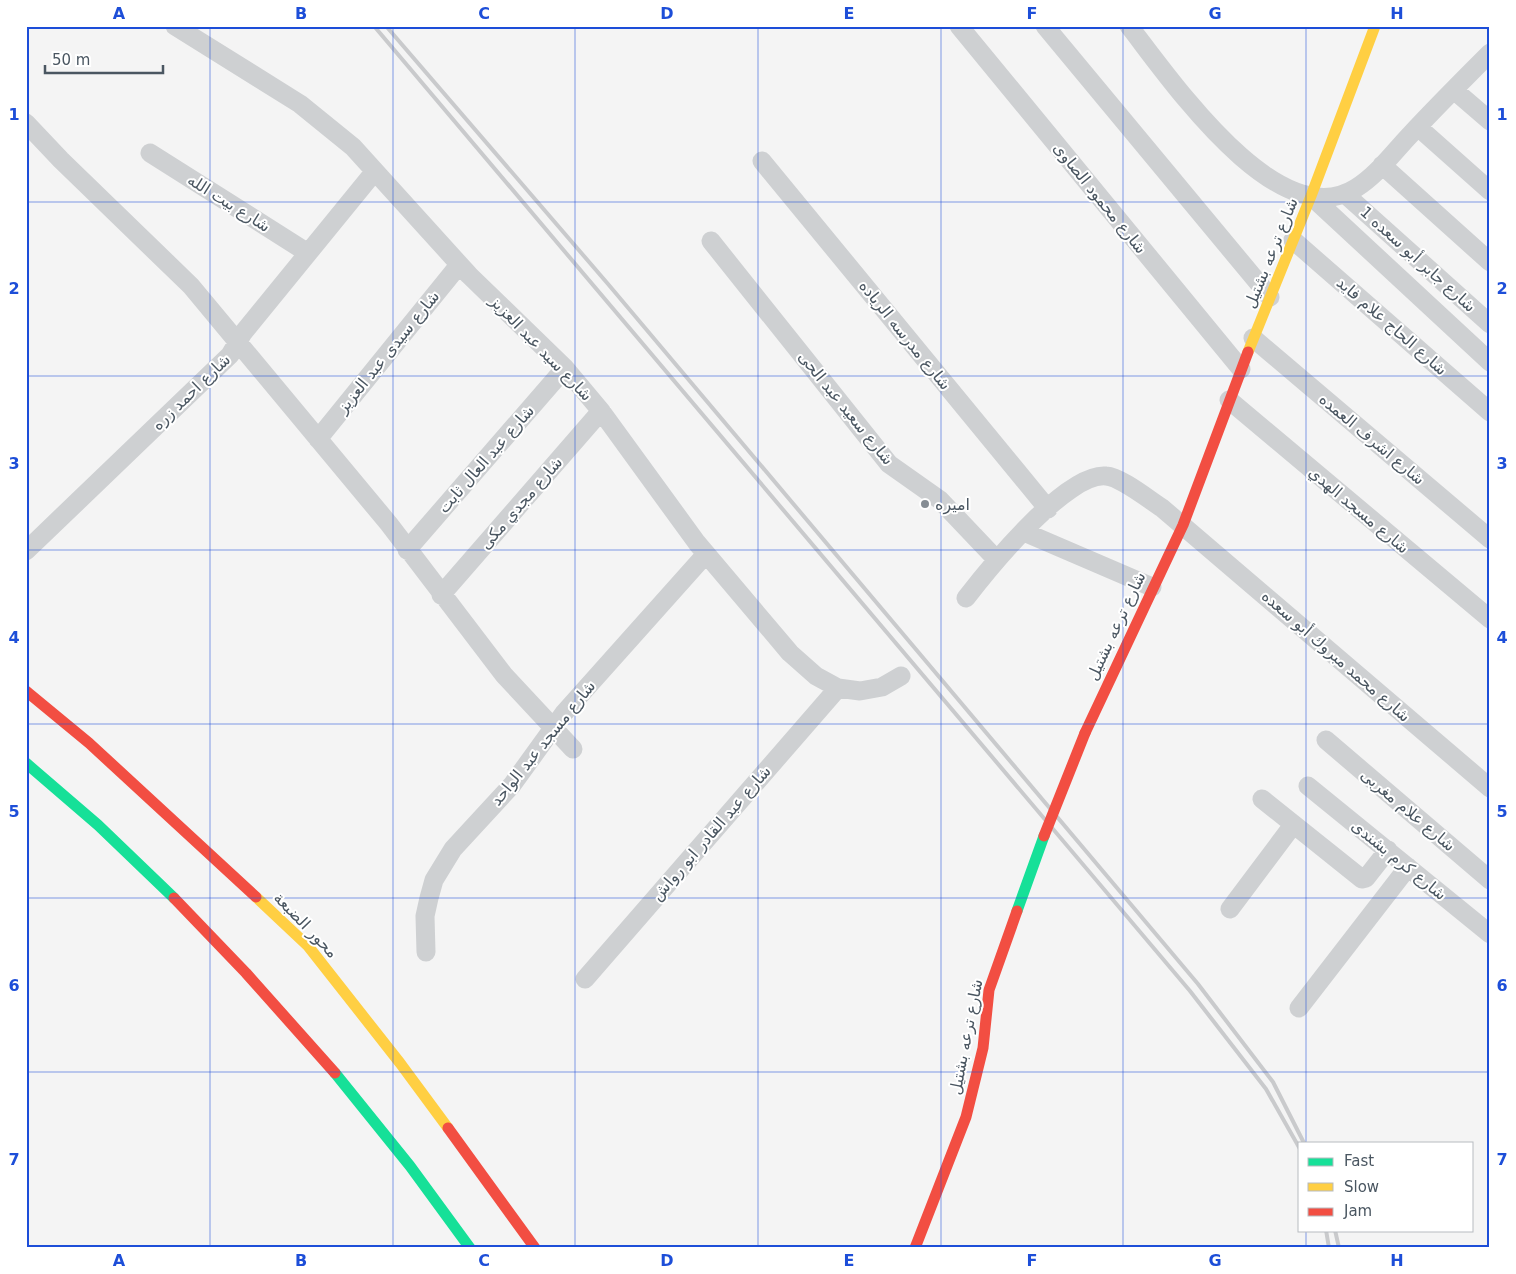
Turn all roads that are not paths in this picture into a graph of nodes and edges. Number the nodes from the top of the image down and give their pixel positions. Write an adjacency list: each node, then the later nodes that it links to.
1 (175, 26): 6 (street, شارع سيد عبد العزيز)
2 (959, 26): 30 (street, شارع محمود الصاوى)
3 (1044, 26): 24 (street)
4 (1129, 26): 18 (street)
5 (1375, 26): 18 (main road, شارع ترعه بشتيل)
6 (201, 32): 15 (street, شارع سيد عبد العزيز)
7 (1490, 53): 8 (street)
8 (1454, 90): 9 (street); 11 (street)
9 (1490, 121)
10 (26, 123): 27 (street)
11 (1418, 127): 14 (street); 16 (street)
12 (150, 153): 21 (street, شارع بيت الله)
13 (762, 161): 35 (street, شارع مدرسه الرياده)
14 (1382, 165): 17 (street); 22 (street)
15 (375, 170): 21 (street, شارع احمد زره); 23 (street, شارع سيد عبد العزيز)
16 (1490, 191)
17 (1345, 194): 18 (street); 25 (street, شارع جابر أبو سعده 1)
18 (1311, 196): 19 (main road, شارع ترعه بشتيل); 28 (street)
19 (1293, 240): 24 (main road, شارع ترعه بشتيل); 33 (street, شارع الحاج علام فايد)
20 (711, 241): 42 (street, شارع سعيد عبد الحى)
21 (308, 253): 27 (street, شارع احمد زره)
22 (1490, 262)
23 (459, 264): 29 (street, شارع سيد عبد العزيز); 34 (street, شارع سيدى عبد العزيز)
24 (1270, 297): 26 (main road, شارع ترعه بشتيل)
25 (1490, 324)
26 (1253, 338): 30 (main road, شارع ترعه بشتيل); 38 (street, شارع اشرف العمده)
27 (237, 344): 34 (street); 40 (street, شارع احمد زره)
28 (1490, 362)
29 (565, 368): 32 (street, شارع سيد عبد العزيز); 39 (street, شارع عبد العال ثابت)
30 (1241, 369): 31 (main road, شارع ترعه بشتيل)
31 (1229, 400): 36 (main road, شارع ترعه بشتيل); 46 (street, شارع مسجد الهدي)
32 (601, 411): 41 (street, شارع سيد عبد العزيز); 44 (street, شارع مجدي مكى)
33 (1490, 412)
34 (318, 439): 39 (street)
35 (1048, 509): 36 (street); 37 (street)
36 (1182, 525): 43 (main road, شارع ترعه بشتيل); 55 (street, شارع محمد مبروك أبو سعده)
37 (1024, 532): 42 (street); 43 (street)
38 (1490, 539)
39 (407, 550): 44 (street)
40 (26, 551)
41 (706, 554): 48 (street, شارع سيد عبد العزيز); 50 (street, شارع مسجد عبد الواحد)
42 (996, 559): 45 (street)
43 (1152, 587): 68 (main road, شارع ترعه بشتيل, bridge)
44 (441, 594): 50 (street)
45 (966, 598)
46 (1490, 619)
47 (901, 676): 48 (street, شارع سيد عبد العزيز)
48 (838, 688): 64 (street, شارع عبد القادر ابو رواش)
49 (26, 691): 67 (main road, محور الضبعة)
50 (552, 728): 52 (street); 63 (street, شارع مسجد عبد الواحد)
51 (1326, 740): 60 (street, شارع علام مغربى)
52 (573, 749)
53 (26, 763): 66 (main road)
54 (1308, 786): 58 (street, شارع كرم بشندى)
55 (1490, 788)
56 (1262, 799): 57 (street)
57 (1293, 825): 58 (street); 61 (street)
58 (1388, 850): 59 (street, شارع كرم بشندى)
59 (1408, 867): 62 (street, شارع كرم بشندى); 65 (street)
60 (1490, 880)
61 (1230, 909)
62 (1490, 934)
63 (426, 952)
64 (585, 979)
65 (1299, 1008)
66 (470, 1248)
67 (535, 1248)
68 (915, 1248)

